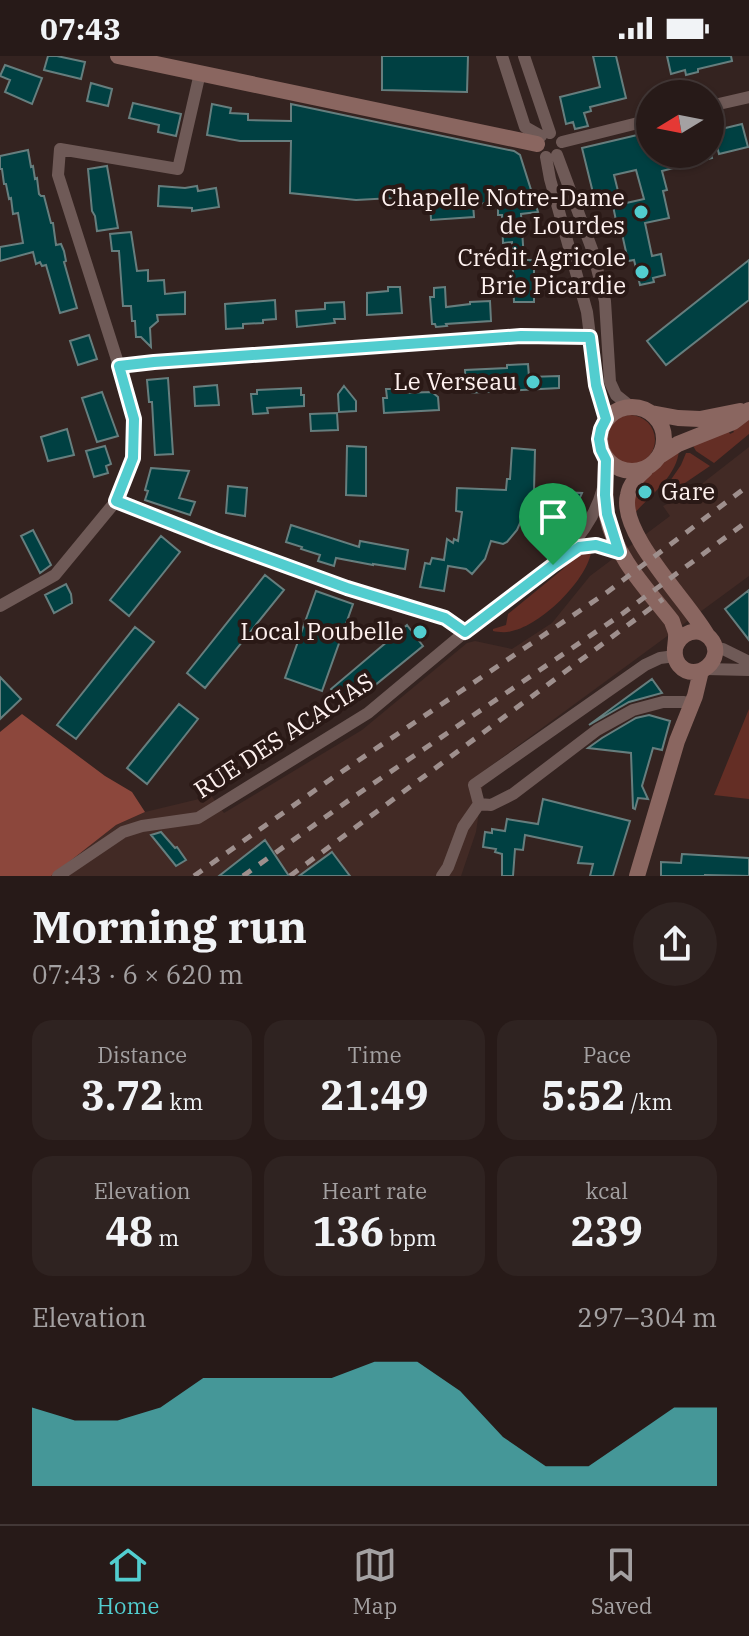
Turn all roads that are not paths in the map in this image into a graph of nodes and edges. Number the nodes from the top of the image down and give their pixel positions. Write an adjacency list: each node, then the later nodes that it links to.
1 (118, 56): 4 (main road)
2 (502, 56): 8 (street)
3 (524, 56): 8 (street)
4 (200, 73): 8 (main road); 10 (street)
5 (749, 97): 6 (street)
6 (724, 103)
7 (636, 124): 8 (street)
8 (546, 145): 9 (street); 11 (street)
9 (590, 337): 10 (street); 14 (street)
10 (119, 366): 18 (street)
11 (631, 407): 13 (main road); 14 (main road)
12 (749, 410): 13 (main road); 15 (main road)
13 (651, 413): 15 (main road)
14 (606, 419): 16 (main road)
15 (661, 455): 17 (main road)
16 (606, 468): 17 (main road); 19 (main road); 20 (street, RUE DES ACACIAS)
17 (645, 470): 23 (main road)
18 (116, 501): 21 (street); 22 (street)
19 (619, 552): 20 (street, RUE DES ACACIAS); 24 (main road)
20 (553, 565): 22 (street, RUE DES ACACIAS)
21 (0, 606)
22 (465, 632): 31 (street, RUE DES ACACIAS)
23 (710, 641): 24 (main road); 25 (street); 26 (main road)
24 (677, 657): 26 (main road); 28 (main road); 30 (street)
25 (749, 662)
26 (704, 670): 27 (street); 29 (main road)
27 (749, 670)
28 (684, 702): 29 (main road); 30 (street)
29 (677, 741): 33 (main road)
30 (479, 804): 32 (street)
31 (58, 876)
32 (442, 876)
33 (637, 876)

